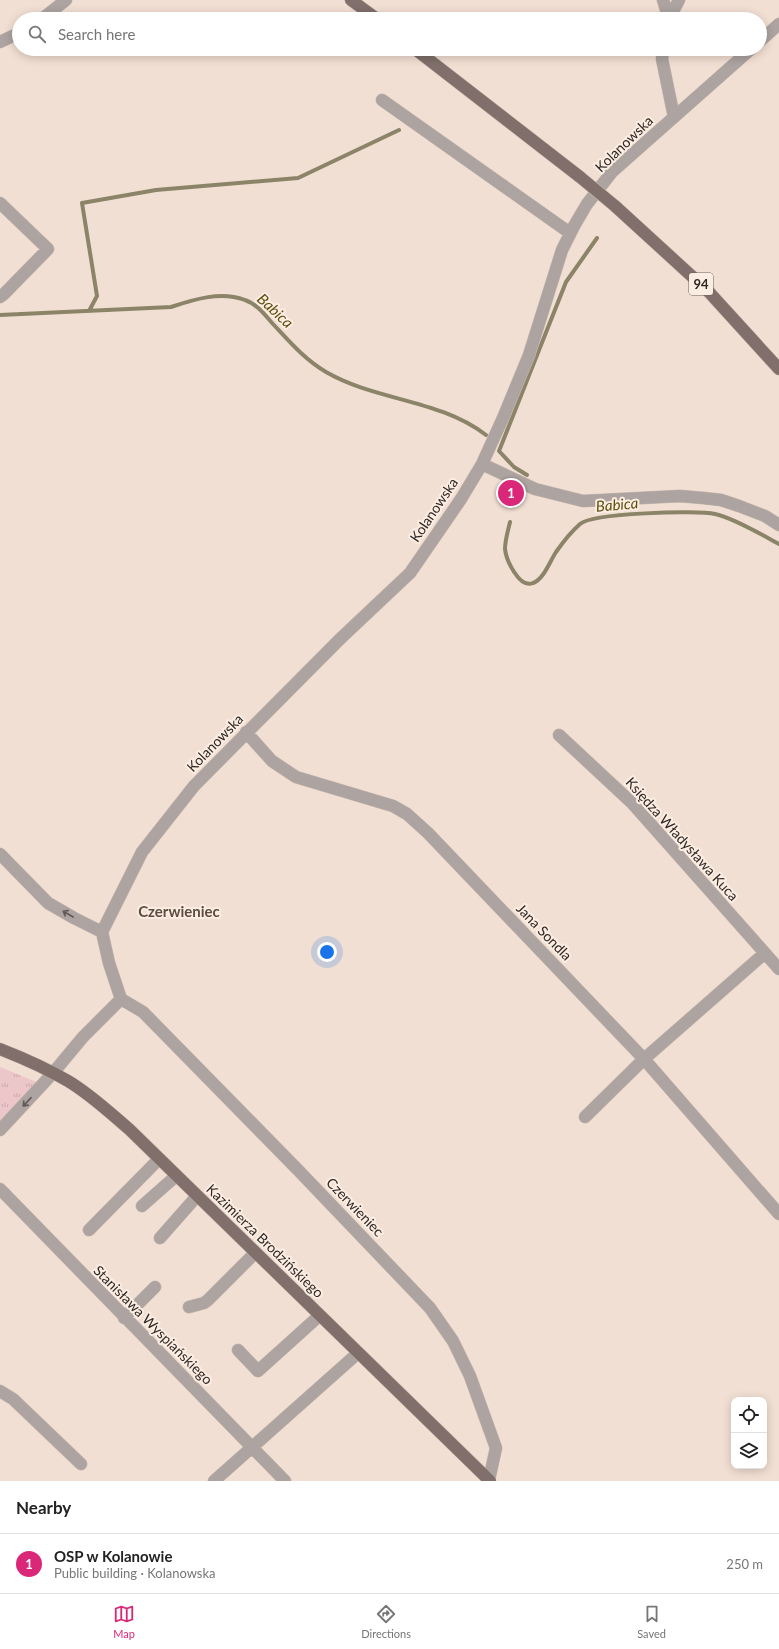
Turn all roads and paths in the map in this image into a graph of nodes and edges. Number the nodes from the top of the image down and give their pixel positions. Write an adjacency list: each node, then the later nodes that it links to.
1 (66, 0): 5 (street)
2 (352, 0): 6 (main road)
3 (663, 0): 7 (street)
4 (679, 0): 8 (street)
5 (51, 12)
6 (368, 12)
7 (667, 12)
8 (673, 12)
9 (779, 24): 10 (street)
10 (767, 35)
11 (12, 36): 12 (street)
12 (0, 42)
13 (424, 56): 21 (main road, 94, bridge)
14 (662, 56): 17 (street)
15 (743, 56): 17 (street, Kolanowska)
16 (382, 100): 19 (street)
17 (674, 117): 19 (street, Kolanowska)
18 (0, 203): 20 (street)
19 (570, 233): 22 (street, Kolanowska)
20 (0, 297)
21 (778, 366)
22 (482, 464): 23 (street); 24 (street, Kolanowska)
23 (779, 525)
24 (246, 732): 27 (street, Kolanowska); 32 (street, Jana Sondla)
25 (558, 735): 28 (street, Księdza Władysława Kuca)
26 (0, 854): 27 (street, one-way to 26)
27 (102, 932): 30 (street)
28 (765, 953): 29 (street, Księdza Władysława Kuca); 32 (street)
29 (779, 969)
30 (121, 998): 33 (street); 56 (street, Czerwieniec)
31 (0, 1049): 33 (main road, Kazimierza Brodzińskiego)
32 (644, 1059): 34 (street); 41 (street, Jana Sondla)
33 (53, 1073): 35 (street, one-way to 35); 36 (main road, Kazimierza Brodzińskiego)
34 (585, 1117)
35 (0, 1130)
36 (159, 1159): 37 (main road, Kazimierza Brodzińskiego); 42 (street)
37 (176, 1176): 39 (main road, Kazimierza Brodzińskiego); 40 (street)
38 (0, 1189): 48 (street, Stanisława Wyspiańskiego)
39 (197, 1196): 43 (street); 44 (main road, Kazimierza Brodzińskiego)
40 (142, 1206)
41 (779, 1214)
42 (89, 1230)
43 (160, 1238)
44 (255, 1253): 46 (street); 47 (main road, Kazimierza Brodzińskiego)
45 (155, 1287): 48 (street)
46 (188, 1307)
47 (319, 1316): 49 (street); 50 (main road, Kazimierza Brodzińskiego)
48 (124, 1318): 52 (street, Stanisława Wyspiańskiego)
49 (238, 1350)
50 (358, 1353): 52 (street); 56 (main road, Kazimierza Brodzińskiego)
51 (0, 1391): 53 (street)
52 (252, 1446): 54 (street); 55 (street, Stanisława Wyspiańskiego)
53 (81, 1464)
54 (214, 1481)
55 (285, 1481)
56 (489, 1481)

